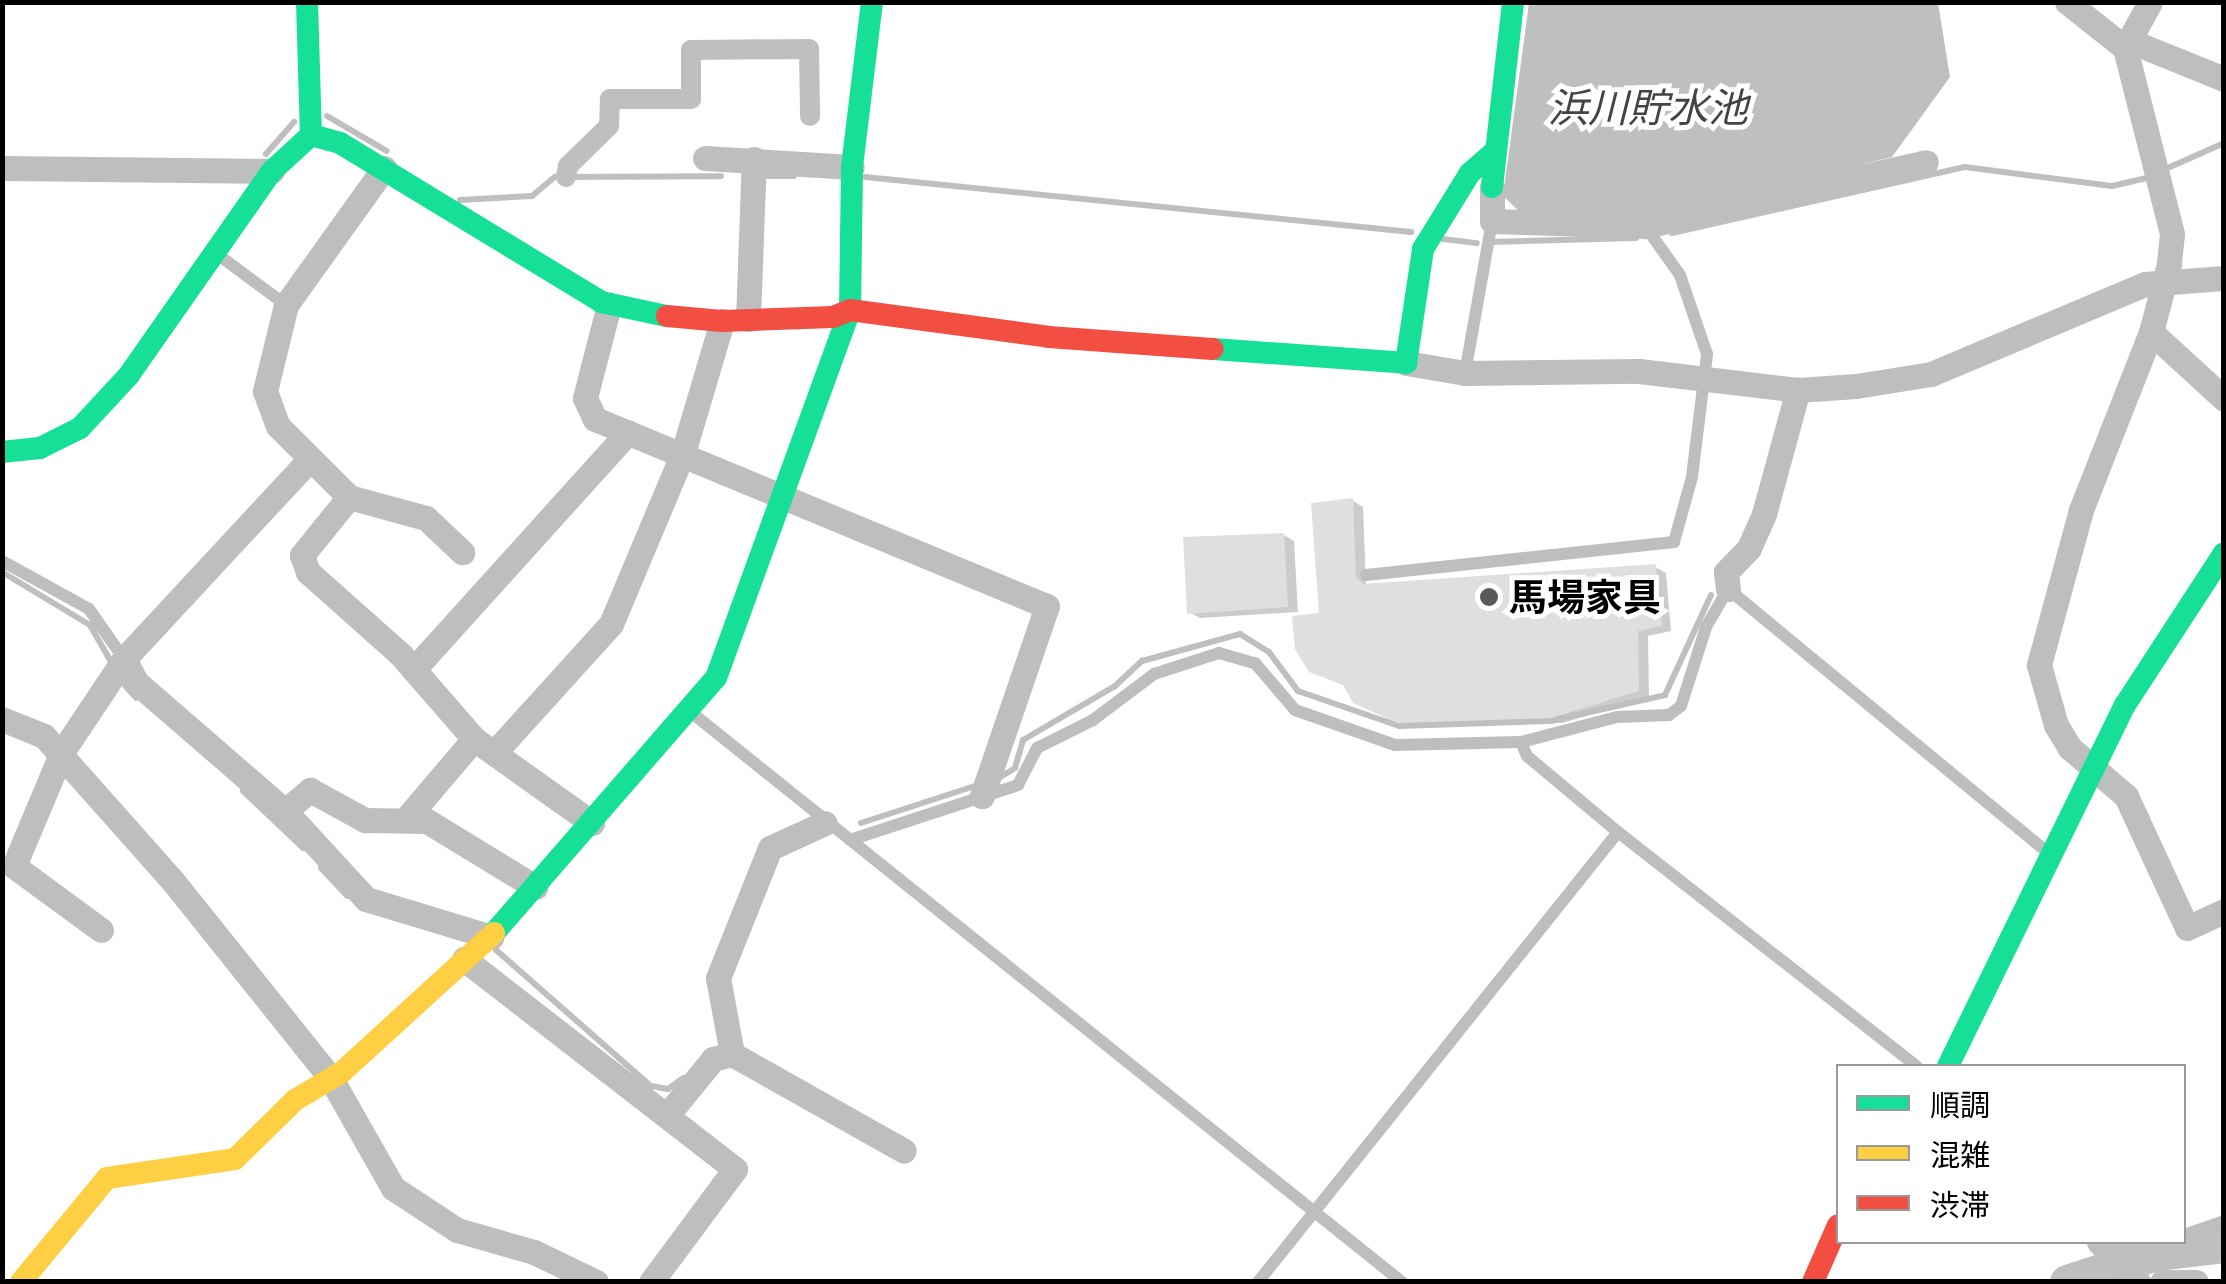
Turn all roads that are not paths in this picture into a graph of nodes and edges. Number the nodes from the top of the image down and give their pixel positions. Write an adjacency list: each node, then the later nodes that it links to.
1 (307, 2): 8 (street)
2 (872, 2): 13 (street)
3 (1513, 2): 9 (street)
4 (2150, 2): 6 (street)
5 (2074, 5): 6 (street)
6 (2127, 44): 7 (street); 22 (street)
7 (2224, 79)
8 (311, 135): 15 (street); 16 (street)
9 (1495, 151): 17 (street); 28 (street)
10 (704, 158): 11 (street)
11 (754, 160): 13 (street); 26 (street)
12 (1926, 162): 19 (street)
13 (852, 167): 25 (street)
14 (2, 168): 16 (street)
15 (384, 168): 23 (street); 24 (street)
16 (272, 171): 20 (street)
17 (1492, 187): 18 (street)
18 (1492, 221): 19 (street); 29 (lane)
19 (1645, 226): 30 (lane)
20 (217, 254): 24 (lane); 34 (street)
21 (2224, 278): 22 (street)
22 (2164, 284): 27 (street); 31 (street)
23 (608, 305): 26 (street); 33 (street)
24 (286, 306): 36 (street)
25 (850, 310): 26 (street); 28 (street); 38 (street)
26 (735, 320): 35 (street)
27 (2151, 332): 32 (street); 51 (street)
28 (1406, 363): 29 (street)
29 (1465, 372): 30 (street)
30 (1708, 378): 31 (street); 42 (lane)
31 (1798, 390): 43 (street)
32 (2224, 399)
33 (628, 432): 35 (street); 45 (street)
34 (2, 452)
35 (683, 454): 38 (street); 49 (street)
36 (308, 460): 37 (street); 44 (street)
37 (349, 497): 39 (street); 45 (street)
38 (782, 501): 46 (street); 52 (street)
39 (462, 552)
40 (2224, 553): 51 (street)
41 (2, 561): 44 (lane)
42 (1366, 575)
43 (1728, 589): 48 (lane); 59 (lane)
44 (124, 659): 50 (street); 53 (street)
45 (414, 669): 49 (street)
46 (690, 711): 55 (lane); 56 (street)
47 (2, 718): 50 (street)
48 (1521, 742): 52 (lane); 57 (lane)
49 (484, 746): 54 (street); 56 (street)
50 (62, 752): 62 (street); 68 (street)
51 (2094, 767): 59 (street); 61 (street)
52 (982, 796): 58 (lane)
53 (285, 811): 54 (street); 63 (street)
54 (405, 820): 60 (street)
55 (825, 822): 58 (lane); 65 (street)
56 (592, 823): 60 (street)
57 (1618, 832): 66 (lane); 71 (lane)
58 (850, 840): 71 (lane)
59 (2051, 856): 67 (street)
60 (536, 887): 63 (street)
61 (2222, 915)
62 (101, 930)
63 (491, 937): 64 (street)
64 (464, 959): 68 (street); 69 (street)
65 (732, 1054): 69 (street); 70 (street)
66 (1913, 1064)
67 (1949, 1064)
68 (330, 1077): 77 (street); 78 (street)
69 (668, 1114): 79 (street)
70 (904, 1151)
71 (1314, 1211): 80 (lane); 81 (lane)
72 (2224, 1221): 74 (lane)
73 (1836, 1230): 82 (street)
74 (2186, 1234)
75 (2112, 1247): 76 (street)
76 (2136, 1279)
77 (21, 1282)
78 (596, 1282)
79 (651, 1282)
80 (1258, 1282)
81 (1402, 1282)
82 (1813, 1282)
83 (2162, 1282): 84 (street)
84 (2196, 1282)

